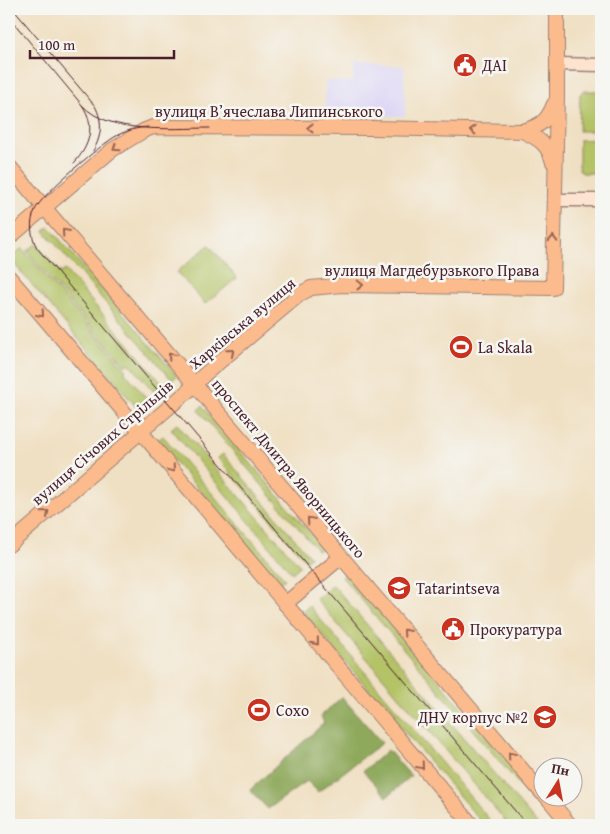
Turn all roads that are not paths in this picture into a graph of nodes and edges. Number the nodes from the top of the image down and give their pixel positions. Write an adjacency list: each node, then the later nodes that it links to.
1 (557, 9): 2 (main road)
2 (557, 64): 3 (street); 4 (main road)
3 (601, 65)
4 (557, 96): 5 (main road, вулиця Вʼячеслава Липинського); 7 (main road)
5 (522, 131): 7 (main road, вулиця Вʼячеслава Липинського); 10 (main road, вулиця Вʼячеслава Липинського, one-way to 10)
6 (9, 166): 10 (main road, проспект Дмитра Яворницького)
7 (554, 168): 8 (main road)
8 (554, 200): 9 (street); 13 (main road, вулиця Магдебурзького Права, one-way to 8)
9 (601, 200)
10 (44, 207): 11 (main road, вулиця Вʼячеслава Липинського); 14 (main road, проспект Дмитра Яворницького, one-way to 10)
11 (9, 238)
12 (9, 277): 15 (main road, one-way to 15)
13 (311, 288): 14 (main road, Харківська вулиця, one-way to 13)
14 (195, 384): 15 (main road, вулиця Січових Стрільців); 17 (main road, проспект Дмитра Яворницького, one-way to 14)
15 (141, 431): 16 (main road, вулиця Січових Стрільців, one-way to 15); 18 (main road, one-way to 18)
16 (9, 545)
17 (341, 557): 18 (main road); 19 (main road, проспект Дмитра Яворницького, one-way to 17)
18 (285, 604): 21 (main road, one-way to 21)
19 (532, 780)
20 (554, 806): 22 (main road)
21 (472, 825)
22 (570, 825)

